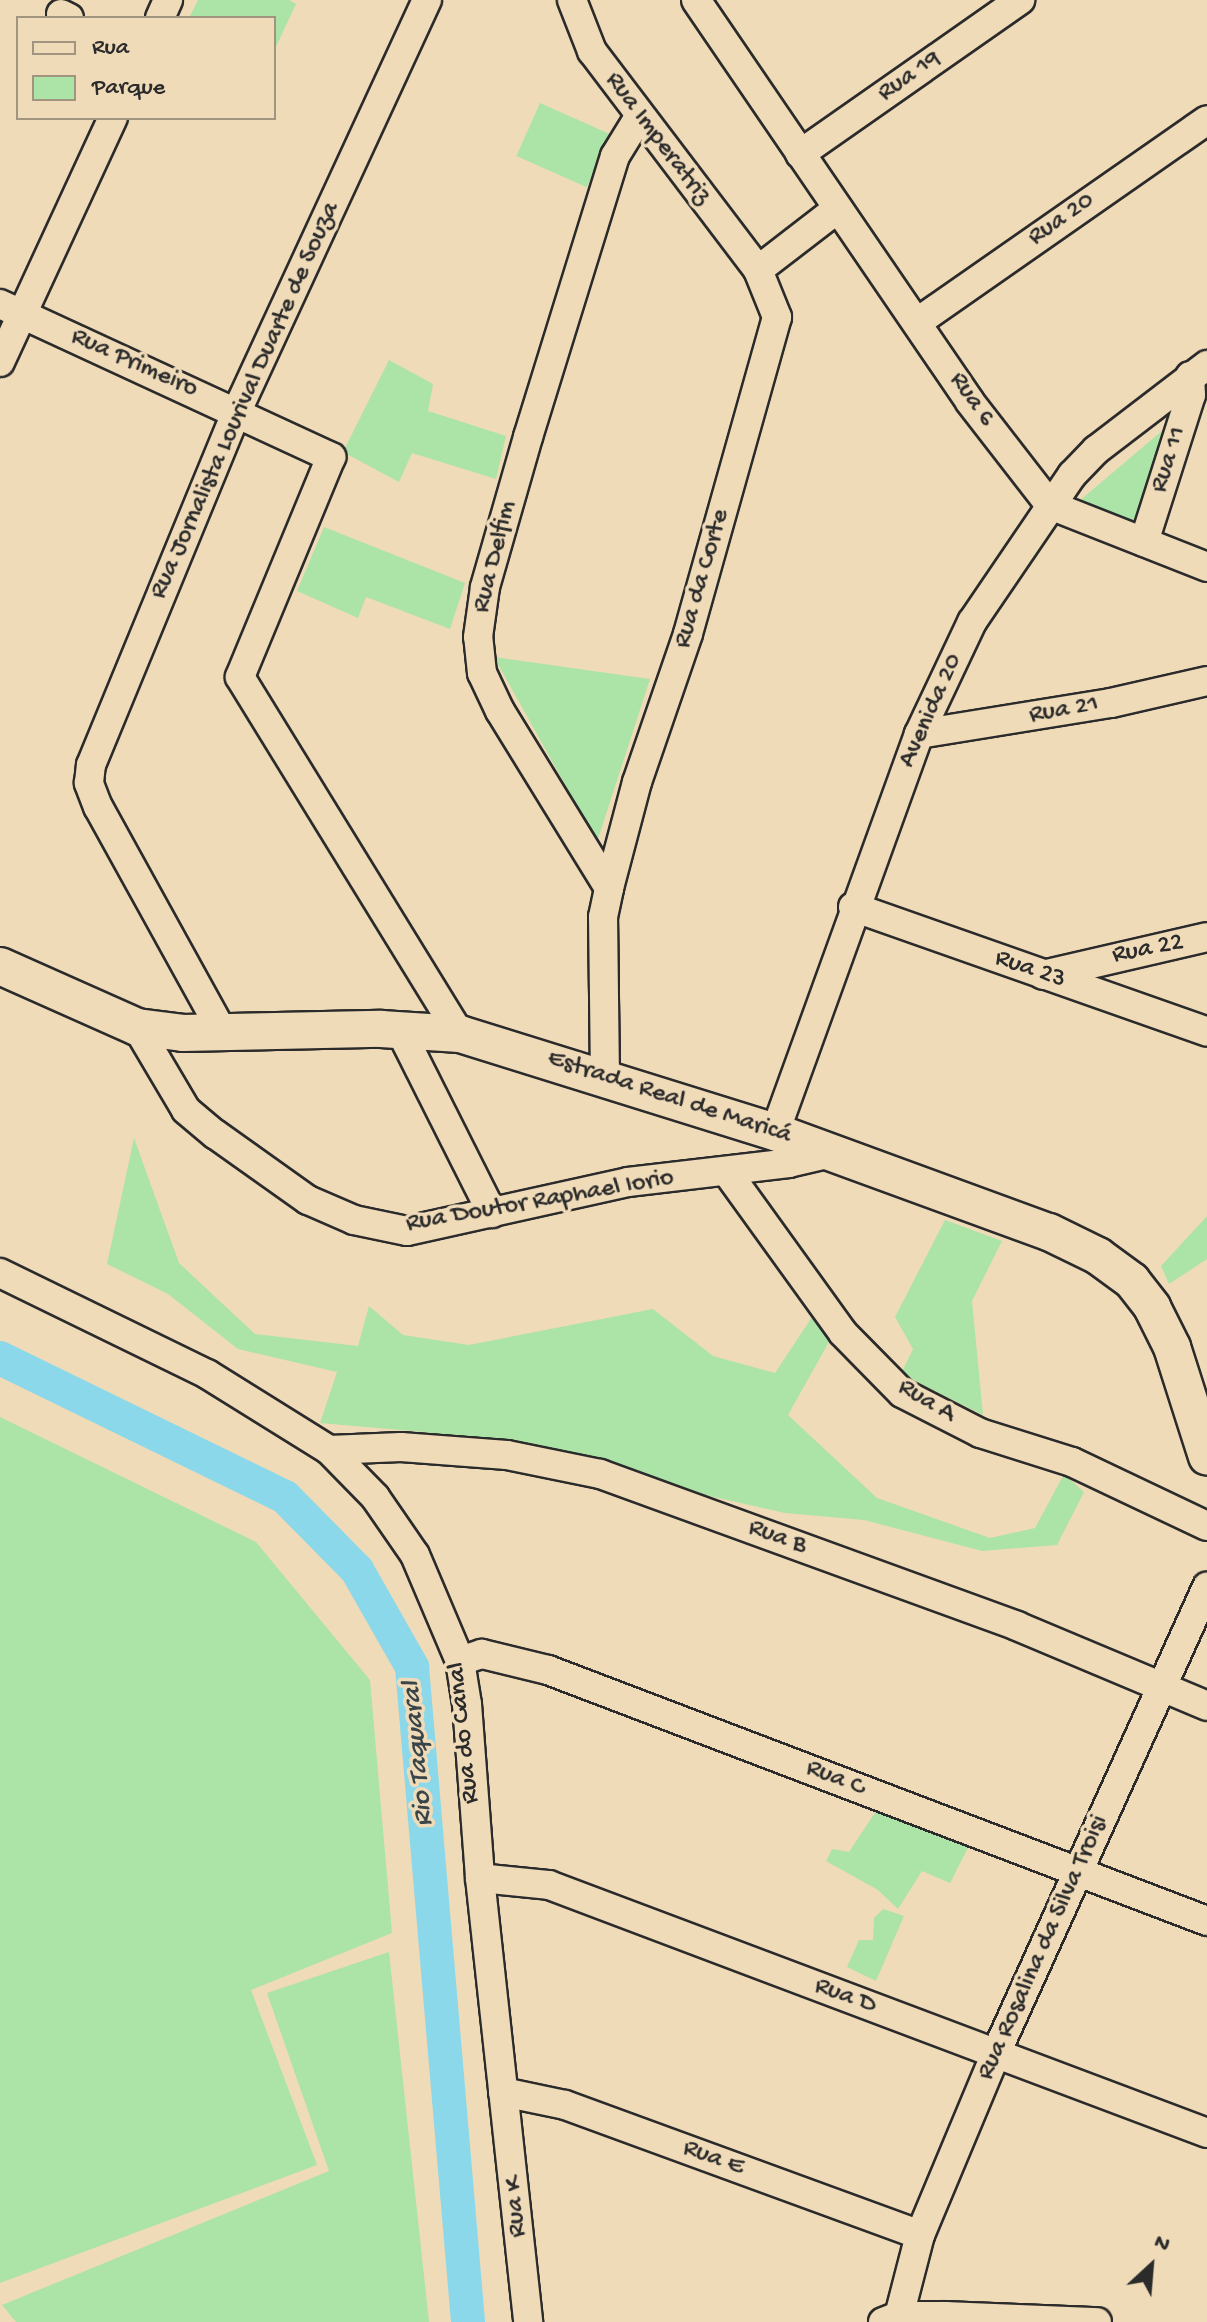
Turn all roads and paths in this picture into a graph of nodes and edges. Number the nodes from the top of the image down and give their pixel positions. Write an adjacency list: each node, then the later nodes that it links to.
1 (427, 0): 15 (street, Rua Jornalista Lourival Duarte de Souza)
2 (572, 0): 5 (street, Rua Imperatriz)
3 (696, 0): 8 (street, Rua 6)
4 (1020, 0): 8 (street, Rua 19)
5 (639, 117): 10 (street, Rua Imperatriz); 21 (street, Rua Delfim)
6 (112, 120): 11 (street)
7 (1207, 120): 12 (street, Rua 20)
8 (800, 154): 9 (street, Rua 6)
9 (836, 210): 10 (street); 12 (street, Rua 6)
10 (758, 270): 21 (street, Rua da Corte)
11 (11, 309): 13 (street); 15 (street, Rua Primeiro)
12 (919, 321): 16 (street, Rua 6)
13 (0, 362)
14 (1198, 371): 16 (street, Avenida 20); 17 (street, Rua 11)
15 (237, 411): 29 (street, Rua Jornalista Lourival Duarte de Souza); 30 (street, Rua Primeiro)
16 (1050, 505): 17 (street); 20 (street, Avenida 20)
17 (1144, 542): 18 (street)
18 (1207, 567)
19 (1207, 681): 20 (street, Rua 21)
20 (919, 734): 22 (street, Avenida 20)
21 (609, 888): 31 (street)
22 (853, 907): 25 (street, Rua 23); 32 (street, Avenida 20)
23 (1207, 937): 25 (street, Rua 22)
24 (0, 966): 26 (main road, Estrada Real de Maricá)
25 (1043, 975): 28 (street, Rua 23)
26 (137, 1027): 29 (main road, Estrada Real de Maricá); 35 (street, Rua Doutor Raphael Iorio)
27 (400, 1030): 29 (main road, Estrada Real de Maricá); 30 (main road, Estrada Real de Maricá); 35 (street)
28 (1207, 1032)
29 (223, 1033)
30 (460, 1034): 31 (main road, Estrada Real de Maricá)
31 (605, 1078): 32 (main road, Estrada Real de Maricá)
32 (775, 1132): 33 (main road, Estrada Real de Maricá)
33 (831, 1153): 34 (street, Rua Doutor Raphael Iorio); 38 (main road, Estrada Real de Maricá)
34 (727, 1172): 35 (street, Rua Doutor Raphael Iorio); 39 (street, Rua A)
35 (492, 1213)
36 (0, 1273): 37 (street, Rua do Canal)
37 (329, 1450): 41 (street, Rua do Canal); 42 (street, Rua B)
38 (1207, 1457)
39 (1207, 1526)
40 (1207, 1587): 42 (street, Rua Rosalina da Silva Troisi)
41 (460, 1661): 44 (street, Rua C); 45 (street, Rua do Canal)
42 (1163, 1689): 43 (street, Rua B); 44 (street, Rua Rosalina da Silva Troisi)
43 (1207, 1706)
44 (1077, 1870): 46 (street, Rua C); 47 (street, Rua Rosalina da Silva Troisi)
45 (480, 1878): 47 (street, Rua D); 48 (street, Rua do Canal)
46 (1207, 1921)
47 (996, 2053): 49 (street, Rua D); 50 (street, Rua Rosalina da Silva Troisi)
48 (503, 2092): 50 (street, Rua E); 52 (street, Rua K)
49 (1207, 2133)
50 (920, 2235): 51 (street, Rua Rosalina da Silva Troisi)
51 (890, 2319): 53 (street)
52 (528, 2322)
53 (1097, 2322)

